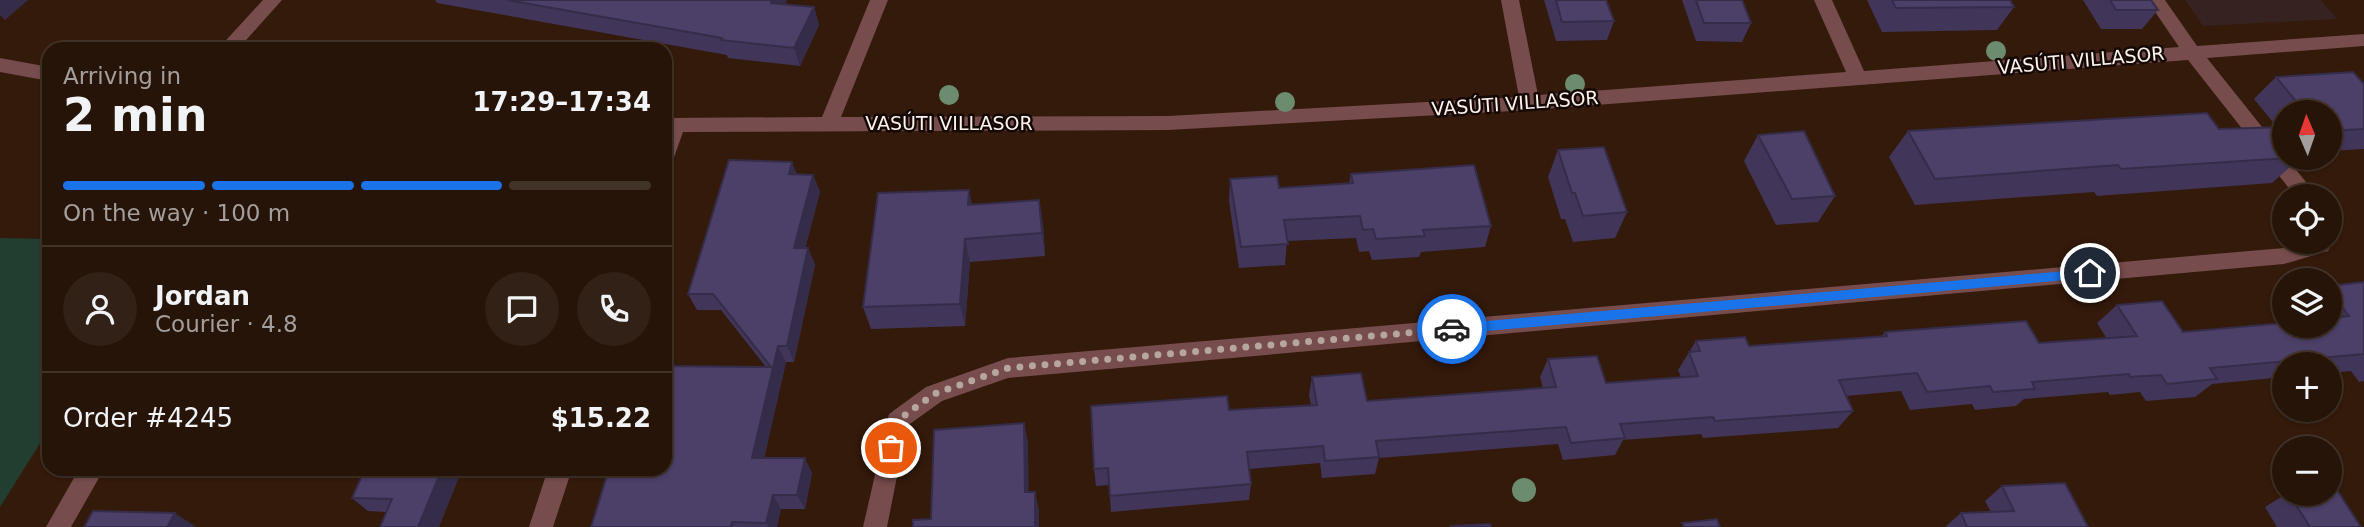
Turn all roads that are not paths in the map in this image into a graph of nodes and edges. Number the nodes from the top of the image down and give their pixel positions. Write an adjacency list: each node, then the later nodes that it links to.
1 (273, 0): 7 (street)
2 (879, 0): 13 (street)
3 (1510, 0): 12 (street)
4 (1823, 0): 11 (street)
5 (2156, 0): 8 (street)
6 (2364, 40): 8 (street, VASÚTI VILLASOR)
7 (234, 42)
8 (2190, 51): 11 (street, VASÚTI VILLASOR); 15 (street)
9 (0, 65): 10 (street)
10 (42, 73)
11 (1858, 78): 12 (street, VASÚTI VILLASOR)
12 (1530, 103): 13 (street, VASÚTI VILLASOR)
13 (829, 123): 14 (street, VASÚTI VILLASOR)
14 (672, 125)
15 (2297, 184)
16 (2291, 254): 21 (street)
17 (88, 476): 19 (street)
18 (558, 476): 20 (street)
19 (58, 527)
20 (541, 527)
21 (875, 527)

